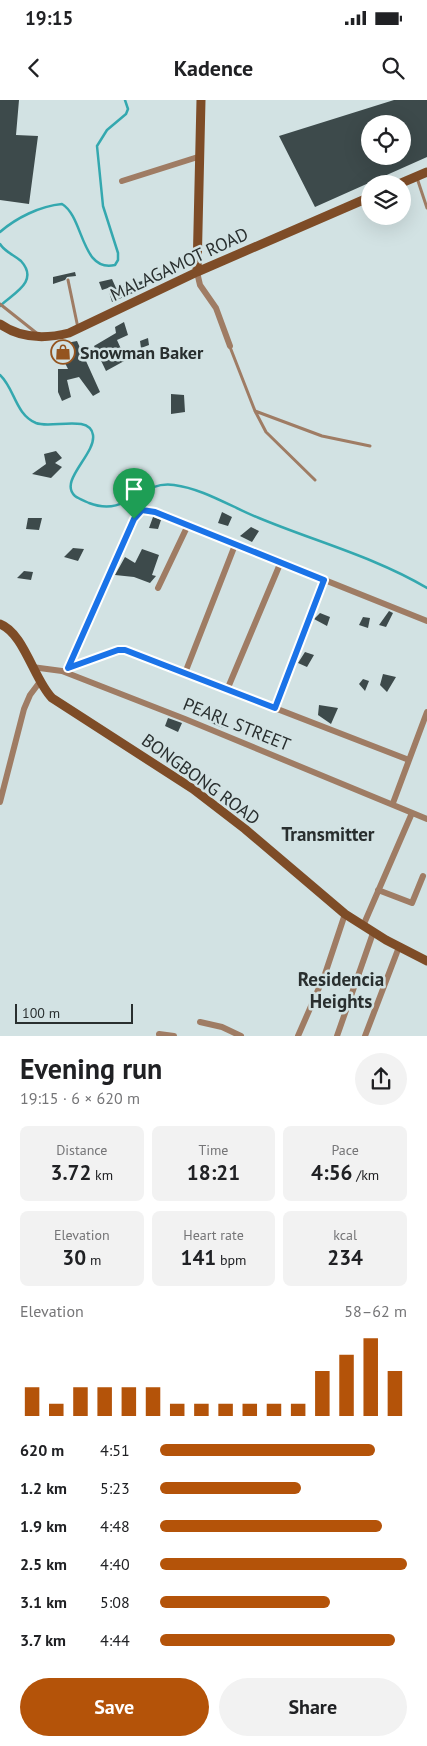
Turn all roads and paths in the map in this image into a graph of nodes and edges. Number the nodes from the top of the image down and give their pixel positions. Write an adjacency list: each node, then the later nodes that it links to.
1 (201, 100): 2 (street)
2 (201, 156): 6 (street); 9 (street)
3 (427, 172): 4 (street)
4 (416, 176): 5 (street); 8 (lane)
5 (411, 178)
6 (122, 181)
7 (361, 201): 9 (street, MALAGAMOT ROAD)
8 (427, 208)
9 (197, 272): 13 (street, MALAGAMOT ROAD); 15 (street)
10 (68, 280): 13 (lane)
11 (0, 304): 14 (lane)
12 (1, 325): 14 (street, MALAGAMOT ROAD)
13 (78, 329): 14 (street, MALAGAMOT ROAD)
14 (41, 338)
15 (230, 346): 16 (lane)
16 (255, 411): 17 (lane); 18 (lane)
17 (370, 446)
18 (315, 480)
19 (188, 525): 20 (street); 23 (street); 27 (street)
20 (234, 545): 21 (street); 28 (street)
21 (280, 564): 22 (street); 30 (street)
22 (324, 580): 24 (street); 31 (street)
23 (158, 588)
24 (427, 621)
25 (0, 624): 26 (street, BONGBONG ROAD)
26 (32, 667): 27 (street, PEARL STREET); 29 (street, BONGBONG ROAD)
27 (65, 670): 28 (street); 35 (street, PEARL STREET)
28 (185, 673): 30 (street)
29 (39, 683): 34 (street); 40 (street, BONGBONG ROAD)
30 (227, 690): 31 (street)
31 (275, 708): 33 (street)
32 (427, 712): 33 (street)
33 (409, 760): 35 (street)
34 (0, 802)
35 (393, 803): 36 (street, PEARL STREET)
36 (412, 813): 37 (street, PEARL STREET); 39 (street)
37 (427, 819)
38 (423, 876): 39 (street)
39 (378, 890): 41 (street)
40 (345, 914): 41 (street, BONGBONG ROAD); 49 (street)
41 (363, 926): 42 (street, BONGBONG ROAD)
42 (373, 932): 43 (street, BONGBONG ROAD); 50 (street)
43 (399, 947): 44 (street, BONGBONG ROAD); 51 (street)
44 (427, 961)
45 (200, 1022): 48 (street)
46 (159, 1034): 47 (street)
47 (174, 1036)
48 (241, 1036)
49 (298, 1036)
50 (337, 1036)
51 (365, 1036)

